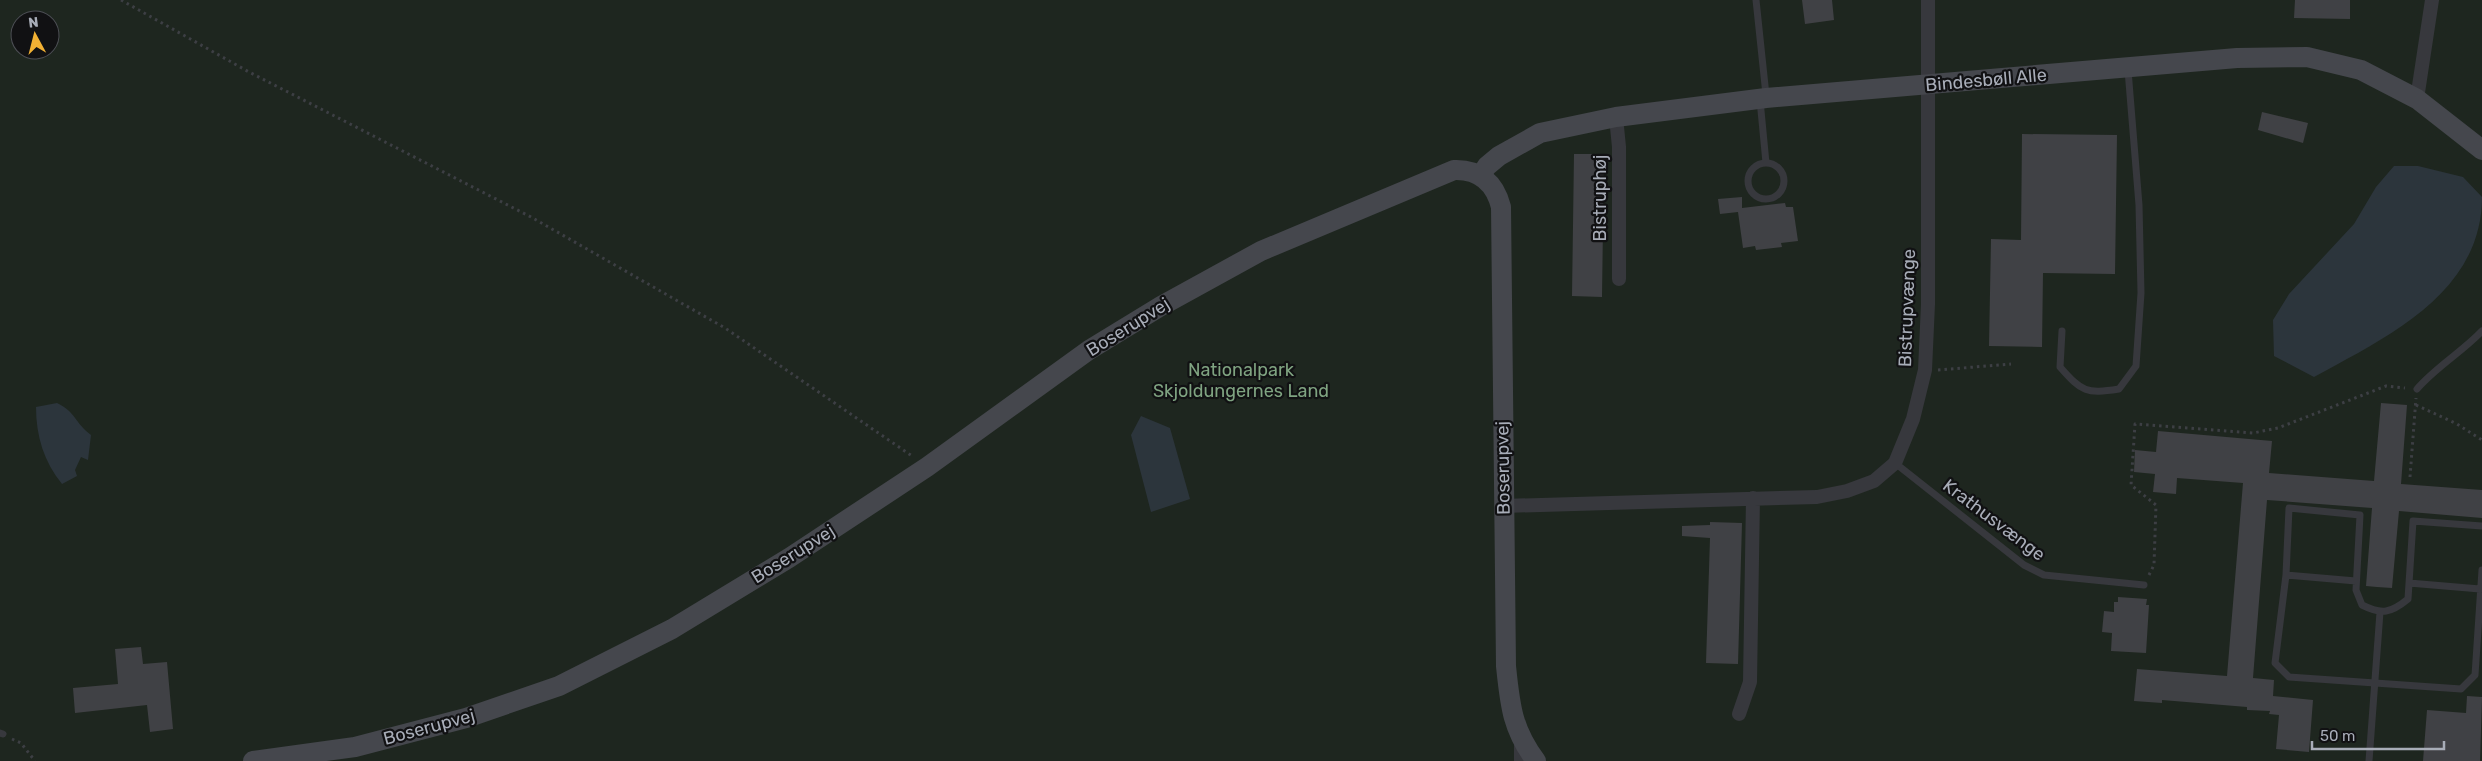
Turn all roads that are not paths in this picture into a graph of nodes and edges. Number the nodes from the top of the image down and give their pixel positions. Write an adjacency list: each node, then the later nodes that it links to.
1 (1756, 0): 6 (lane)
2 (1928, 0): 5 (street, Bistrupvænge)
3 (2432, 0): 7 (street)
4 (2128, 67): 5 (street, Bindesbøll Alle); 7 (street, Bindesbøll Alle); 13 (lane)
5 (1930, 85): 6 (street, Bindesbøll Alle); 16 (street, Bistrupvænge)
6 (1763, 99): 8 (street, Bindesbøll Alle); 10 (lane)
7 (2417, 99): 9 (street, Bindesbøll Alle)
8 (1616, 117): 11 (street, Bindesbøll Alle); 12 (street, Bistruphøj)
9 (2482, 150)
10 (1766, 163): 10 (lane)
11 (1481, 175): 18 (street, Boserupvej); 30 (street, Boserupvej)
12 (1618, 279)
13 (2062, 331)
14 (2482, 331): 15 (lane)
15 (2417, 389)
16 (1895, 463): 17 (street, Bistrupvænge); 24 (lane, Krathusvænge)
17 (1753, 498): 18 (street, Bistrupvænge); 28 (street)
18 (1503, 506): 29 (street, Boserupvej)
19 (2482, 526): 23 (lane)
20 (2482, 570): 25 (lane)
21 (2286, 575): 22 (lane); 22 (lane); 27 (lane)
22 (2356, 581): 26 (lane)
23 (2409, 583): 25 (lane); 26 (lane)
24 (2144, 585)
25 (2480, 589): 27 (lane)
26 (2380, 612): 27 (lane)
27 (2375, 685): 33 (lane)
28 (1739, 714)
29 (1521, 741): 31 (street); 32 (street, Boserupvej)
30 (253, 761)
31 (1521, 761)
32 (1536, 761)
33 (2369, 761)

